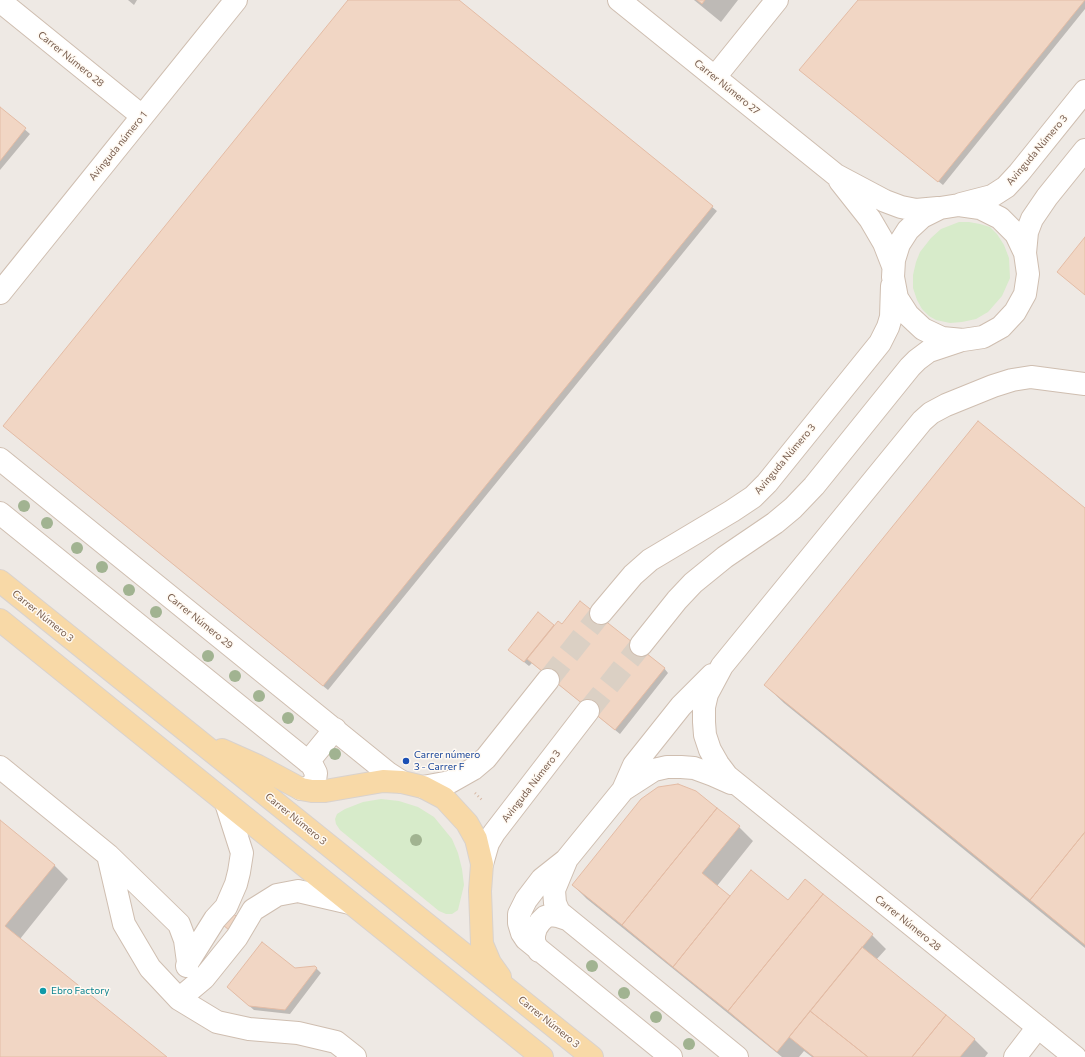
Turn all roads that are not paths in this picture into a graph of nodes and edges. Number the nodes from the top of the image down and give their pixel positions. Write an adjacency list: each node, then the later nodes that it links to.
1 (236, 0): 7 (street, Avinguda número 1)
2 (618, 0): 5 (street, Carrer Número 27)
3 (777, 0): 5 (street)
4 (0, 1): 7 (street, Carrer Número 28)
5 (715, 77): 9 (street, Carrer Número 27)
6 (1085, 91): 10 (street, Avinguda Número 3)
7 (142, 116): 13 (street, Avinguda número 1)
8 (1085, 150): 11 (street)
9 (836, 175): 10 (street, Carrer Número 27); 12 (street, Carrer Número 27)
10 (949, 207): 11 (street); 12 (street)
11 (1025, 253): 14 (street)
12 (893, 272): 14 (street); 19 (street, Avinguda Número 3)
13 (0, 293)
14 (963, 340): 21 (street)
15 (1085, 384): 22 (street)
16 (0, 460): 25 (street, Carrer Número 29)
17 (0, 513): 27 (street)
18 (0, 581): 26 (main road, Carrer Número 3)
19 (601, 613)
20 (0, 620): 34 (main road)
21 (641, 645)
22 (722, 666): 31 (street); 33 (street)
23 (548, 680): 30 (street)
24 (588, 711): 37 (street, Avinguda Número 3)
25 (335, 729): 27 (street); 29 (street, Carrer Número 29)
26 (192, 736): 32 (main road); 42 (main road, Carrer Número 3)
27 (308, 762): 32 (street)
28 (0, 767): 35 (street)
29 (402, 782): 30 (main road); 32 (main road)
30 (423, 787): 37 (main road)
31 (741, 788): 33 (street); 44 (street, Carrer Número 28)
32 (301, 789)
33 (623, 790): 36 (street)
34 (226, 803): 38 (main road); 41 (street)
35 (108, 855): 41 (street); 43 (street)
36 (566, 860): 39 (street); 40 (street)
37 (482, 864): 42 (main road)
38 (350, 903): 43 (street); 46 (main road)
39 (566, 919): 40 (street); 49 (street)
40 (539, 950): 48 (street)
41 (188, 962): 43 (street)
42 (507, 988): 47 (main road, Carrer Número 3)
43 (179, 999): 45 (street)
44 (1038, 1027): 50 (street); 51 (street, Carrer Número 28)
45 (355, 1057)
46 (542, 1057)
47 (592, 1057)
48 (671, 1057)
49 (737, 1057)
50 (1015, 1057)
51 (1075, 1057)

